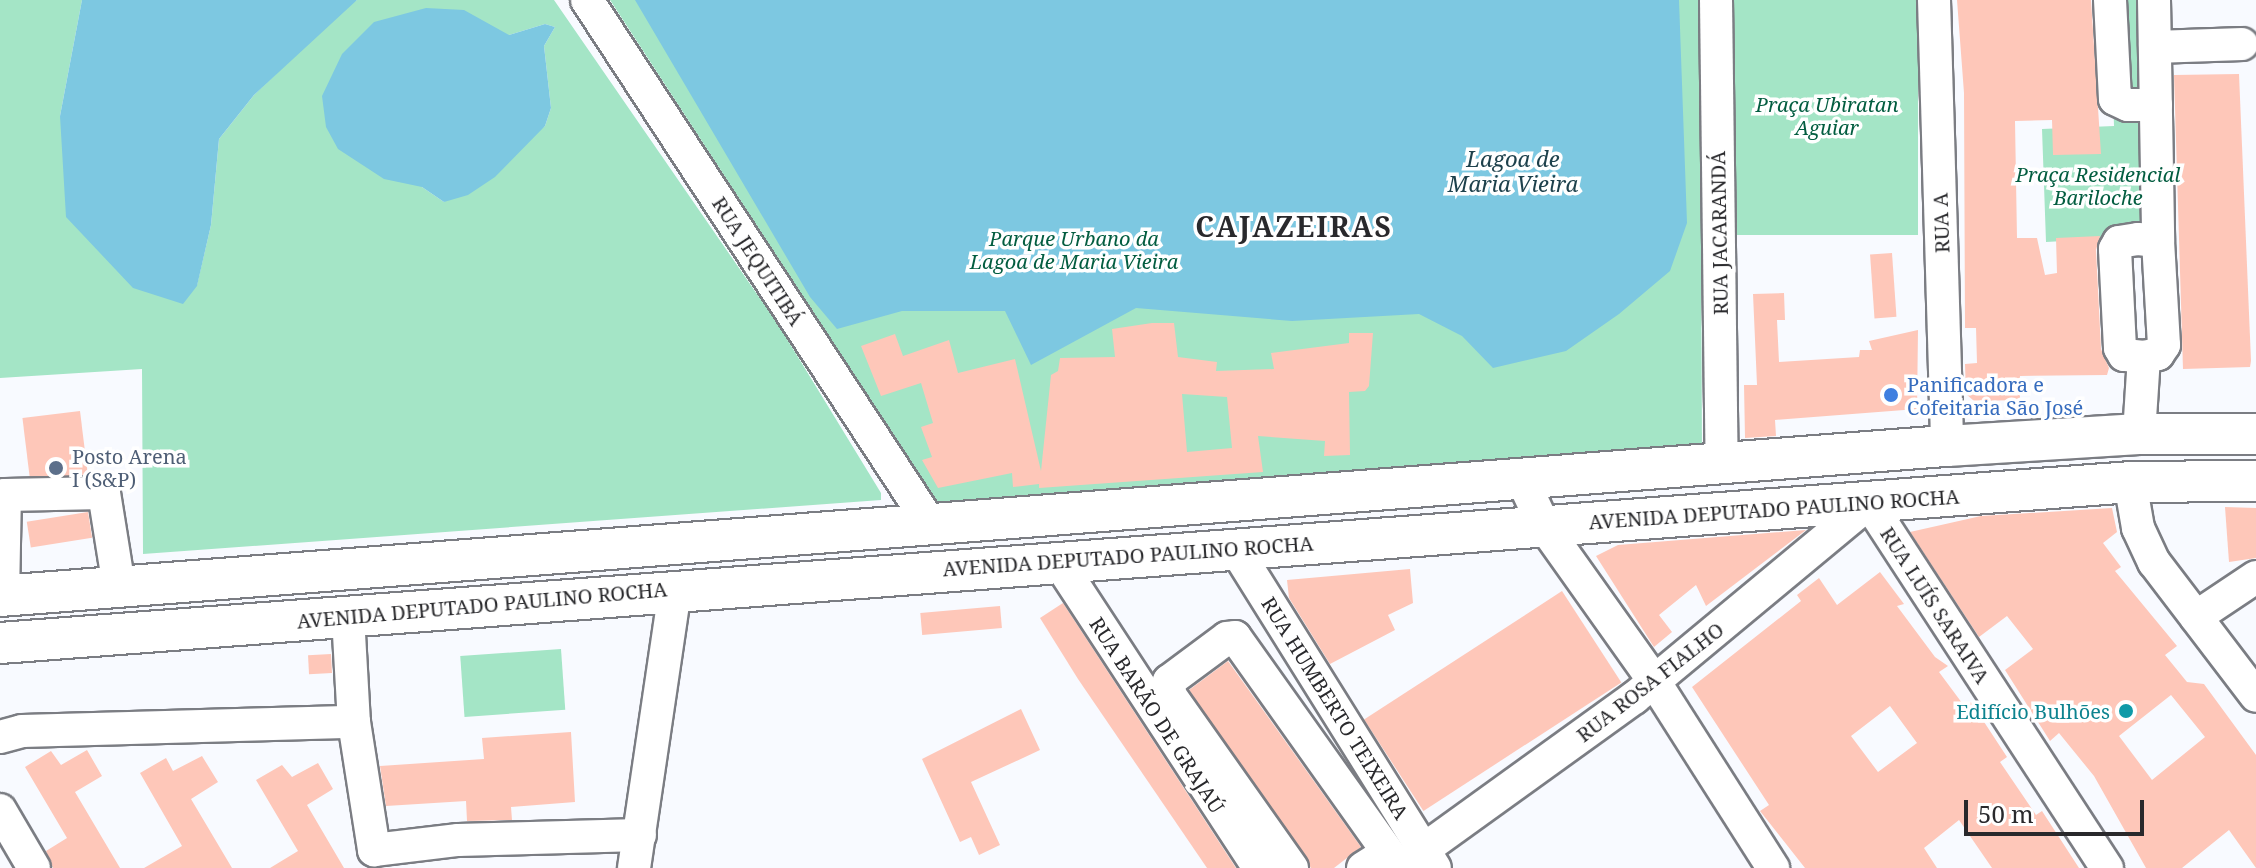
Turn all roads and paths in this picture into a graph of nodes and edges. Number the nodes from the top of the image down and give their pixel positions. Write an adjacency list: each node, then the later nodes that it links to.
1 (587, 0): 19 (street, RUA JEQUITIBÁ)
2 (1716, 0): 14 (street, RUA JACARANDÁ)
3 (1934, 0): 13 (street, RUA A)
4 (2110, 0): 8 (street)
5 (2154, 0): 7 (street)
6 (2242, 44): 7 (street)
7 (2155, 47): 8 (street)
8 (2156, 105): 9 (street)
9 (2158, 241): 10 (street); 10 (street)
10 (2144, 357): 11 (street)
11 (2139, 434): 12 (main road); 13 (main road)
12 (2256, 434)
13 (1947, 446): 14 (main road)
14 (1722, 466): 15 (main road)
15 (1523, 481): 19 (main road); 20 (street)
16 (2256, 481): 17 (main road, AVENIDA DEPUTADO PAULINO ROCHA)
17 (2130, 482): 18 (main road, AVENIDA DEPUTADO PAULINO ROCHA); 29 (street)
18 (1869, 503): 20 (main road, AVENIDA DEPUTADO PAULINO ROCHA); 31 (street, RUA ROSA FIALHO); 44 (street, RUA LUÍS SARAIVA)
19 (929, 522): 21 (main road)
20 (1544, 526): 22 (main road, AVENIDA DEPUTADO PAULINO ROCHA); 31 (street)
21 (682, 540): 25 (main road); 26 (main road)
22 (1235, 548): 23 (main road, AVENIDA DEPUTADO PAULINO ROCHA); 38 (street, RUA HUMBERTO TEIXEIRA)
23 (1058, 561): 26 (main road, AVENIDA DEPUTADO PAULINO ROCHA); 41 (street, RUA BARÃO DE GRAJAÚ)
24 (2256, 577): 29 (street)
25 (119, 587): 27 (main road); 27 (street)
26 (675, 590): 28 (main road, AVENIDA DEPUTADO PAULINO ROCHA); 36 (street)
27 (2, 596)
28 (348, 616): 30 (main road, AVENIDA DEPUTADO PAULINO ROCHA); 33 (street)
29 (2196, 617): 32 (street)
30 (0, 643)
31 (1654, 681): 38 (street, RUA ROSA FIALHO); 43 (street)
32 (2256, 696)
33 (354, 722): 34 (street); 37 (street)
34 (0, 737)
35 (0, 810): 39 (street)
36 (640, 835): 37 (street); 40 (street)
37 (373, 859)
38 (1400, 862): 42 (street)
39 (34, 868)
40 (634, 868)
41 (1259, 868)
42 (1292, 868)
43 (1773, 868)
44 (2107, 868)

